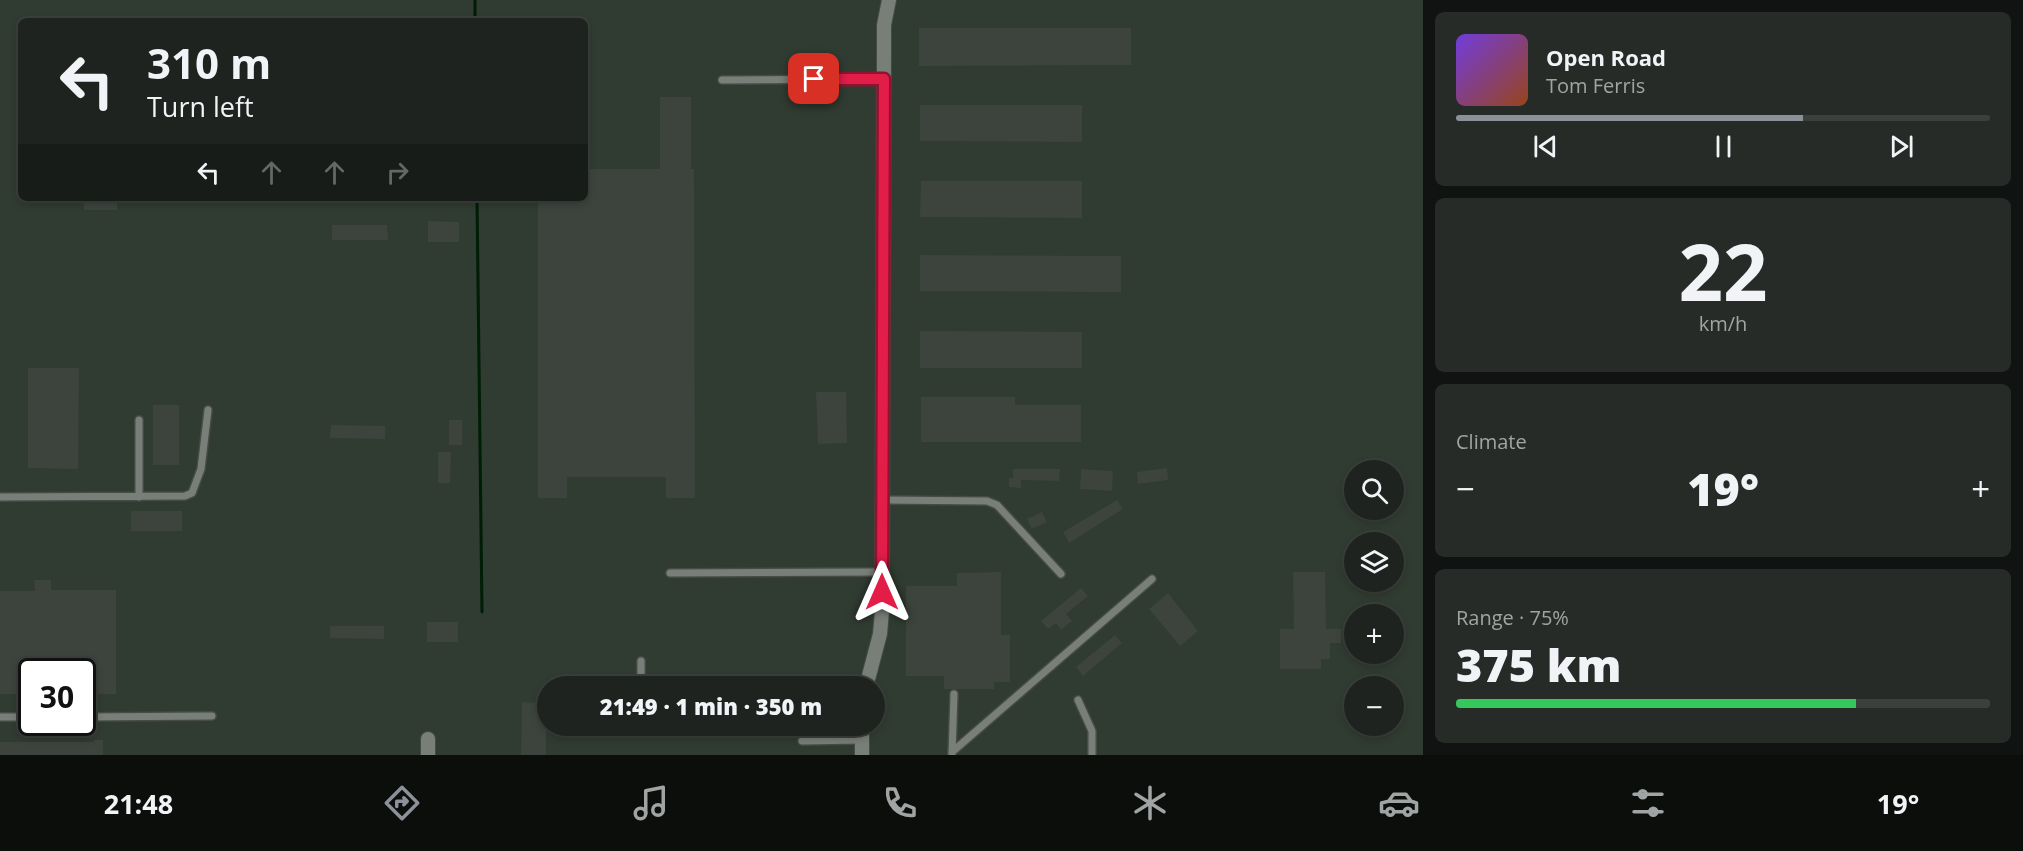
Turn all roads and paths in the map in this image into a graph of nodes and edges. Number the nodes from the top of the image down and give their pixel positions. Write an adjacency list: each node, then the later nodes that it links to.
1 (889, 0): 2 (street)
2 (884, 79): 3 (lane); 8 (street)
3 (722, 80)
4 (208, 410): 7 (lane)
5 (139, 420): 7 (lane)
6 (0, 497): 7 (lane)
7 (139, 497)
8 (883, 500): 9 (street); 11 (lane)
9 (882, 572): 10 (lane); 15 (street)
10 (670, 573)
11 (1061, 574)
12 (1152, 579): 26 (lane)
13 (640, 661): 14 (lane)
14 (641, 676)
15 (869, 676)
16 (954, 694): 26 (lane)
17 (1078, 700): 29 (lane)
18 (212, 716): 21 (lane)
19 (0, 717): 20 (lane)
20 (18, 717)
21 (96, 717)
22 (840, 736): 25 (lane)
23 (862, 736): 28 (street)
24 (428, 740): 27 (street)
25 (802, 741)
26 (952, 753)
27 (428, 755)
28 (862, 755)
29 (1092, 755)

